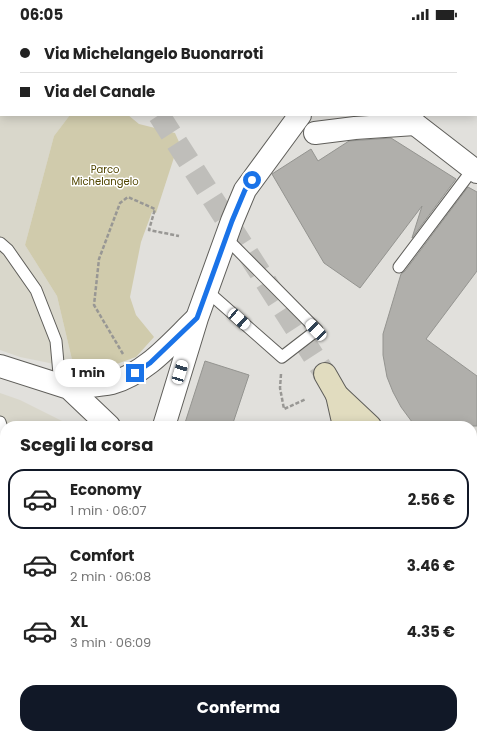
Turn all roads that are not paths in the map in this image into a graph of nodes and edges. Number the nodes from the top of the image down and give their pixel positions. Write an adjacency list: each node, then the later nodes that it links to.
1 (299, 116): 5 (street)
2 (333, 116): 4 (street)
3 (408, 118): 4 (street); 6 (street)
4 (315, 133): 5 (street)
5 (266, 160): 7 (street)
6 (475, 170): 9 (lane)
7 (226, 238): 10 (street); 10 (lane)
8 (0, 243): 14 (lane)
9 (399, 267)
10 (207, 291): 11 (street)
11 (197, 318): 14 (street); 17 (street)
12 (0, 366): 14 (street)
13 (325, 374): 15 (main road)
14 (64, 386): 16 (street)
15 (337, 395): 18 (main road); 19 (main road)
16 (103, 421)
17 (166, 421)
18 (343, 421)
19 (365, 421)

